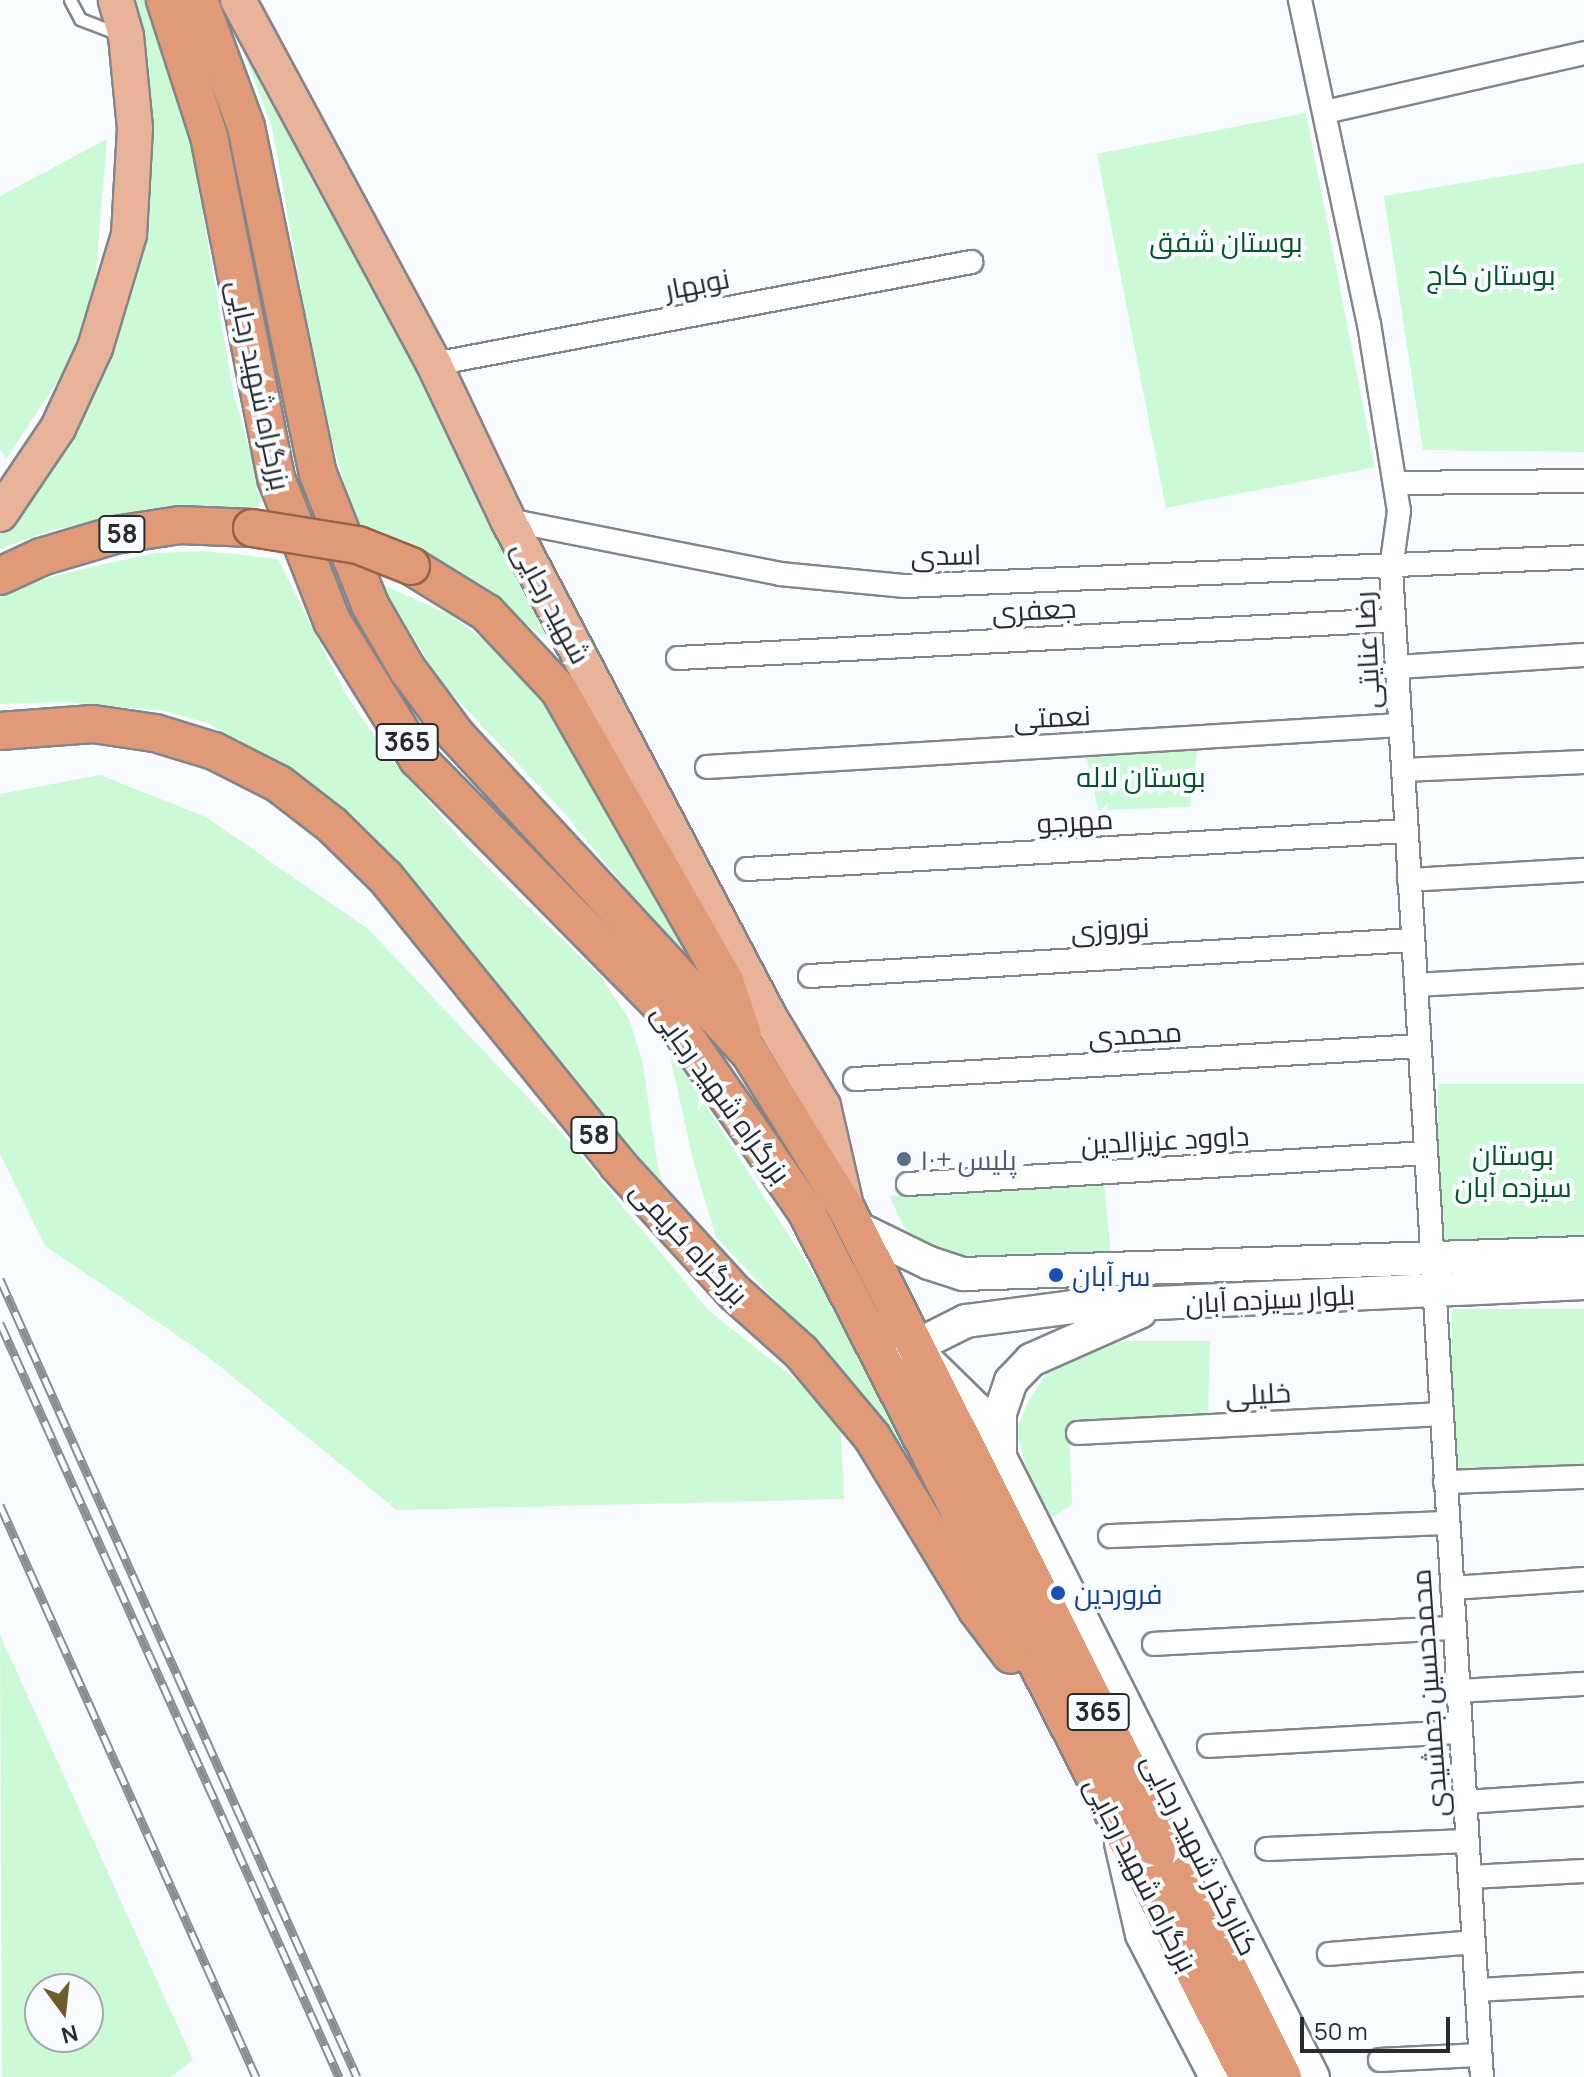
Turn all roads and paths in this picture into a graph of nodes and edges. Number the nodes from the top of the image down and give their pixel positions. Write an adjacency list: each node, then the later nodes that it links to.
1 (70, 0): 7 (lane)
2 (116, 0): 7 (main road)
3 (165, 0): 49 (highway, بزرگراه شهید رجایی / 365)
4 (199, 0): 37 (highway, بزرگراه شهید رجایی / 365)
5 (238, 0): 11 (main road, شهید رجایی)
6 (1300, 0): 9 (street, رضا عنایتی)
7 (126, 36): 14 (main road)
8 (1584, 53): 9 (street)
9 (1325, 112): 13 (street, رضا عنایتی)
10 (971, 262): 11 (street, نوبهار)
11 (434, 364): 15 (main road, شهید رجایی)
12 (1584, 481): 13 (street)
13 (1395, 483): 17 (street, رضا عنایتی)
14 (0, 514)
15 (508, 520): 17 (street, اسدی); 41 (main road, شهید رجایی)
16 (1584, 557): 17 (street, اسدی)
17 (1391, 569): 19 (street, رضا عنایتی)
18 (0, 576): 37 (highway, 58, bridge)
19 (1394, 620): 21 (street, جعفری); 22 (street, رضا عنایتی)
20 (1584, 655): 22 (street)
21 (678, 658)
22 (1397, 667): 23 (street, رضا عنایتی)
23 (1400, 725): 26 (street, نعمتی); 27 (street, رضا عنایتی)
24 (0, 731): 63 (highway, بزرگراه کریمی / 58)
25 (1584, 762): 27 (street)
26 (707, 767)
27 (1403, 770): 28 (street, رضا عنایتی)
28 (1407, 831): 29 (street, مهرجو); 31 (street, رضا عنایتی)
29 (747, 869)
30 (1584, 870): 31 (street)
31 (1409, 880): 32 (street, رضا عنایتی)
32 (1413, 940): 33 (street, نوروزی); 35 (street, رضا عنایتی)
33 (810, 976)
34 (1584, 976): 35 (street)
35 (1416, 985): 36 (street, رضا عنایتی)
36 (1419, 1046): 38 (street, محمدی); 39 (street, رضا عنایتی)
37 (749, 1052): 41 (highway, بزرگراه شهید رجایی / 365)
38 (855, 1079)
39 (1426, 1153): 40 (street, داوود عزیزالدین); 45 (street, رضا عنایتی)
40 (908, 1184)
41 (851, 1219): 43 (main road, بلوار سیزده آبان); 48 (highway, بزرگراه شهید رجایی / 365)
42 (1584, 1253): 45 (main road, بلوار سیزده آبان)
43 (996, 1274): 45 (main road, بلوار سیزده آبان); 47 (main road)
44 (1584, 1283): 45 (main road, بلوار سیزده آبان)
45 (1433, 1286): 46 (main road, بلوار سیزده آبان); 50 (street, محمدحسین جمشیدی)
46 (1161, 1303): 47 (main road, بلوار سیزده آبان); 52 (main road)
47 (1006, 1316): 48 (main road, بلوار سیزده آبان)
48 (915, 1346): 49 (main road, بلوار سیزده آبان); 52 (street, کنارگذر شهید رجایی); 81 (highway, بزرگراه شهید رجایی / 365)
49 (882, 1363): 63 (highway, بزرگراه شهید رجایی / 365)
50 (1441, 1414): 51 (street, خلیلی); 54 (street, محمدحسین جمشیدی)
51 (1078, 1433)
52 (1000, 1452): 82 (street, کنارگذر شهید رجایی)
53 (1584, 1477): 54 (street)
54 (1445, 1482): 55 (street, محمدحسین جمشیدی)
55 (1448, 1523): 56 (street); 58 (street, محمدحسین جمشیدی)
56 (1110, 1536)
57 (1584, 1579): 58 (street)
58 (1452, 1588): 59 (street, محمدحسین جمشیدی)
59 (1454, 1628): 60 (street); 62 (street, محمدحسین جمشیدی)
60 (1154, 1644)
61 (1584, 1684): 62 (street)
62 (1458, 1691): 64 (street, محمدحسین جمشیدی)
63 (1068, 1731): 68 (highway, بزرگراه شهید رجایی / 365)
64 (1461, 1732): 65 (street); 67 (street, محمدحسین جمشیدی)
65 (1209, 1746)
66 (1584, 1794): 67 (street)
67 (1465, 1802): 69 (street, محمدحسین جمشیدی)
68 (1113, 1819): 79 (street); 80 (highway, بزرگراه شهید رجایی / 365)
69 (1467, 1841): 70 (street); 72 (street, محمدحسین جمشیدی)
70 (1267, 1849)
71 (1584, 1871): 72 (street)
72 (1470, 1877): 73 (street, محمدحسین جمشیدی)
73 (1474, 1942): 74 (street); 76 (street, محمدحسین جمشیدی)
74 (1329, 1954)
75 (1584, 1984): 76 (street)
76 (1477, 1990): 78 (street, محمدحسین جمشیدی)
77 (1380, 2060): 78 (street)
78 (1481, 2066)
79 (1214, 2077)
80 (1248, 2077)
81 (1283, 2077)
82 (1315, 2077)

